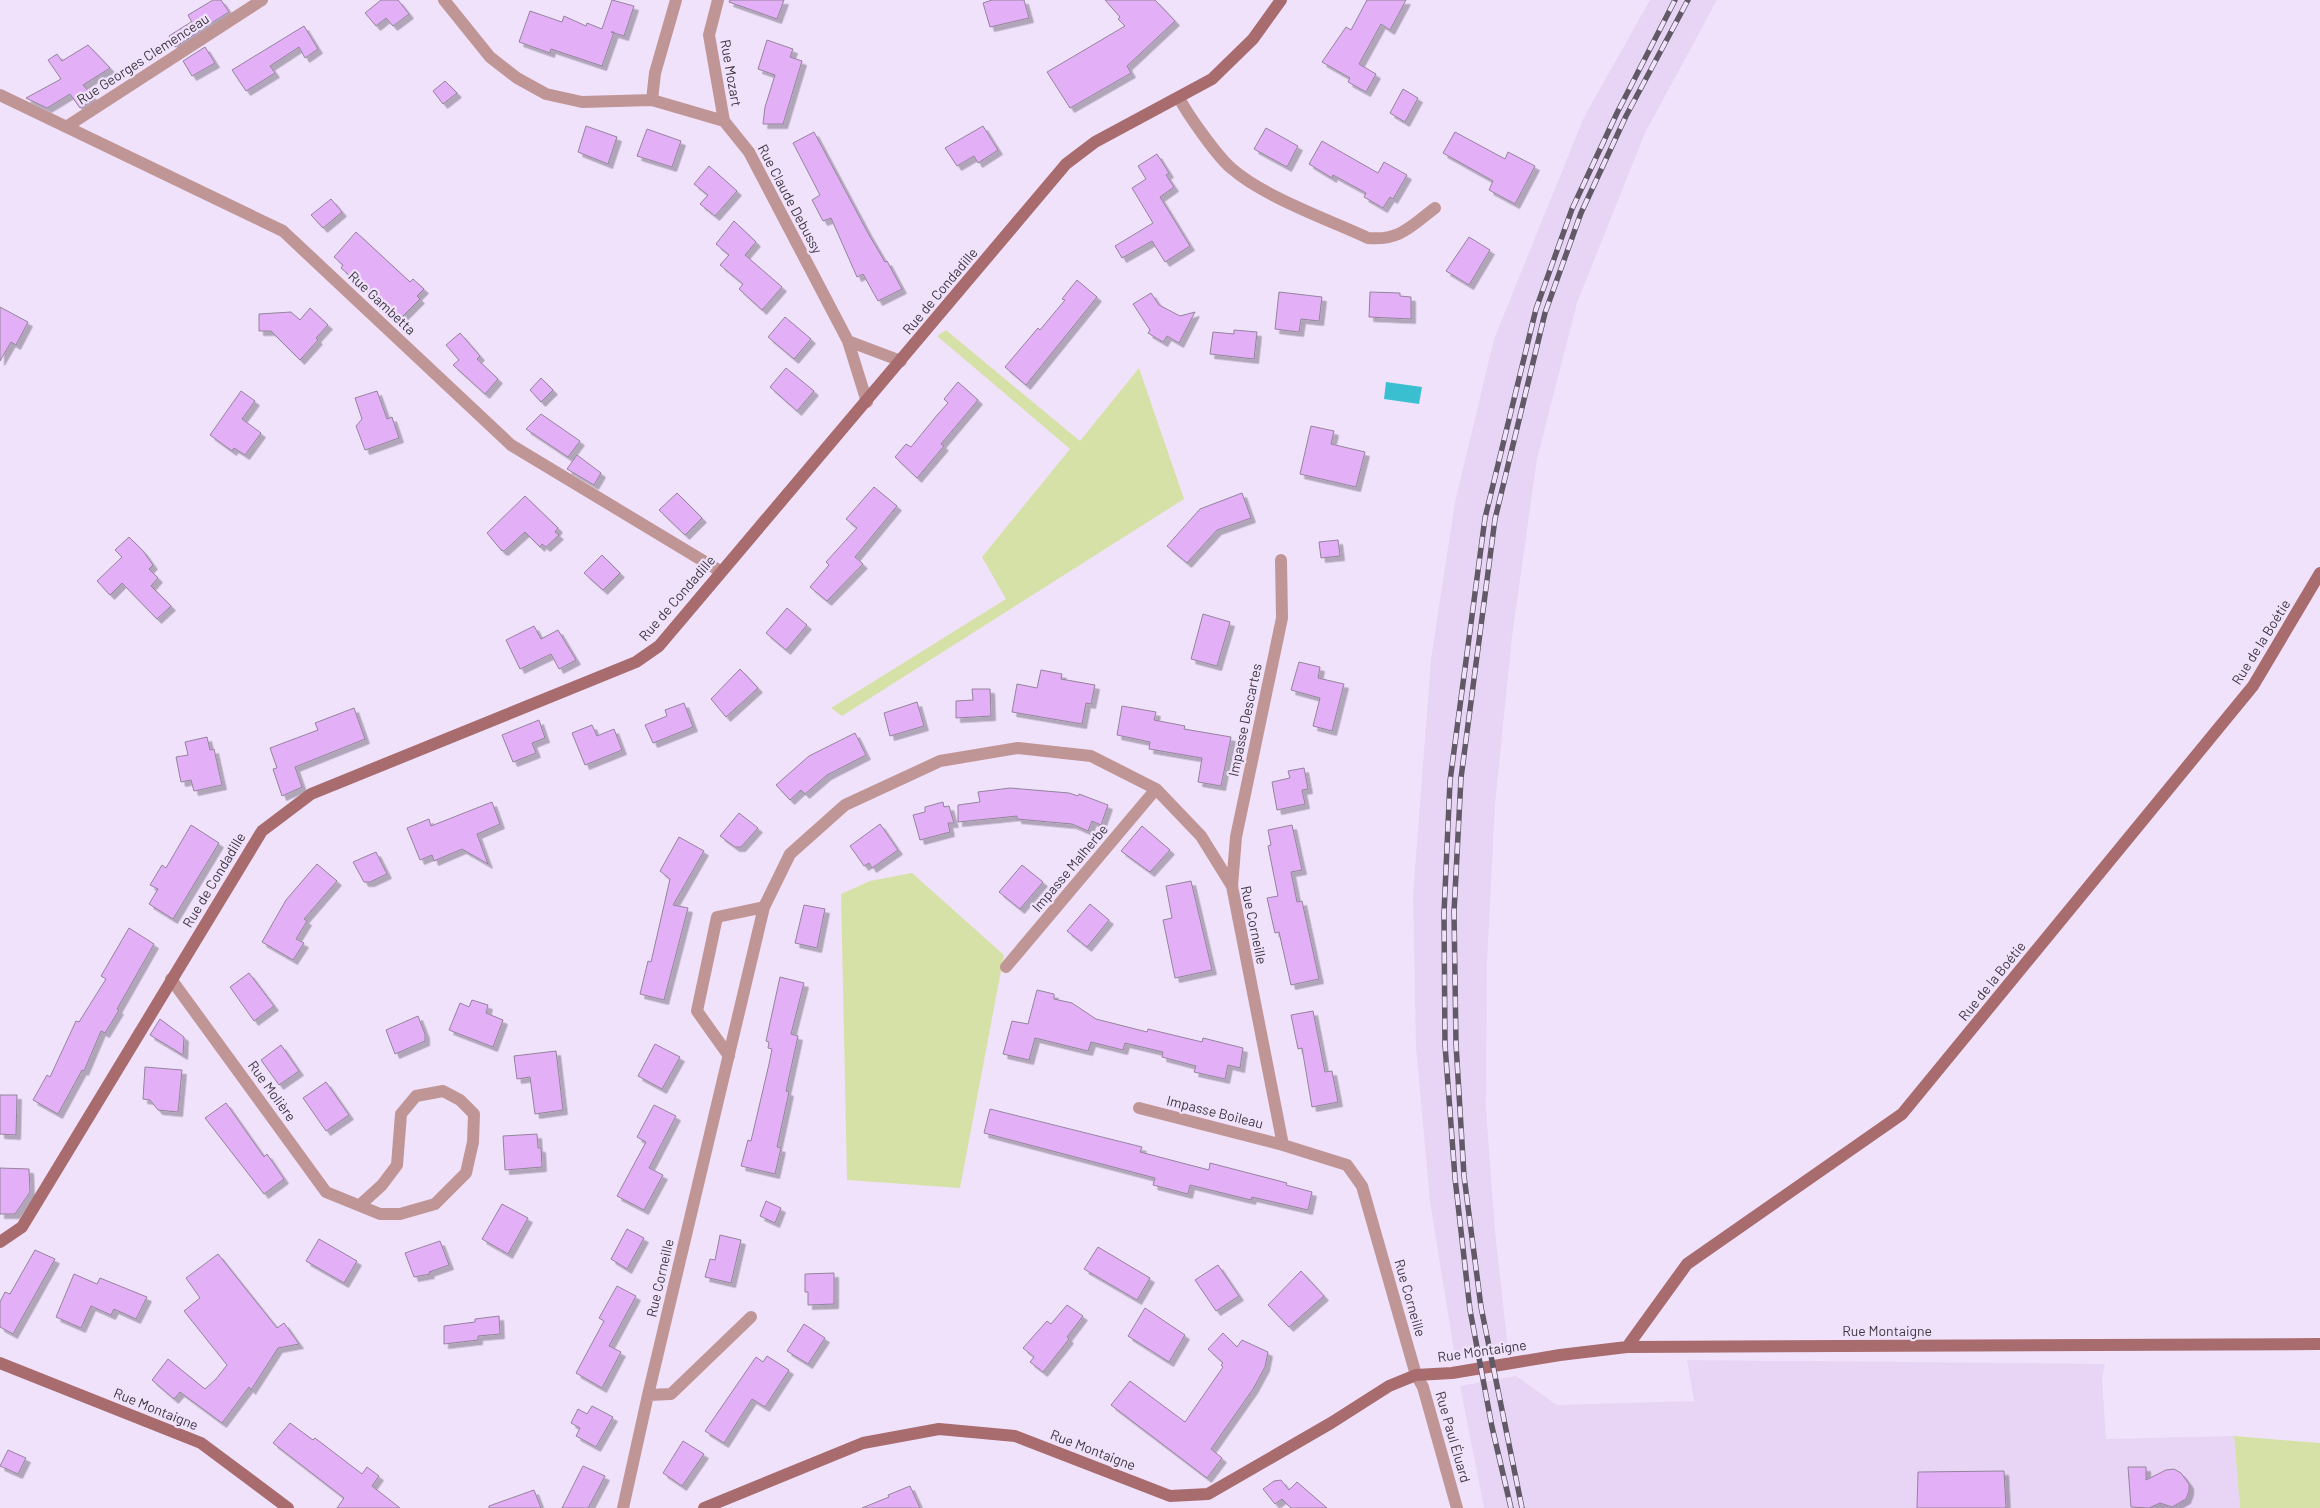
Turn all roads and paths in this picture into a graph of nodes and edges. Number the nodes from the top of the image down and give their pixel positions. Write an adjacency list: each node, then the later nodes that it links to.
1 (262, 0): 10 (street, Rue Georges Clemenceau)
2 (444, 0): 8 (street)
3 (676, 0): 8 (street)
4 (718, 0): 9 (street, Rue Mozart)
5 (1281, 0): 7 (street, Rue de Condadille)
6 (0, 95): 10 (street, Rue Gambetta)
7 (1179, 98): 11 (street); 13 (street, Rue de Condadille)
8 (652, 100): 9 (street)
9 (724, 121): 12 (street, Rue Claude Debussy)
10 (66, 127): 16 (street, Rue Gambetta)
11 (1435, 208)
12 (848, 341): 13 (street); 14 (street, Rue Claude Debussy)
13 (901, 361): 14 (street, Rue de Condadille)
14 (866, 402): 16 (street, Rue de Condadille)
15 (1281, 560): 19 (street, Impasse Descartes)
16 (720, 571): 22 (street, Rue de Condadille)
17 (2320, 573): 30 (street, Rue de la Boétie)
18 (1156, 789): 19 (street, Rue Corneille); 20 (street, Rue Corneille); 21 (street, Impasse Malherbe)
19 (1232, 886): 25 (street, Rue Corneille)
20 (764, 908): 23 (street, Rue Corneille); 23 (street)
21 (1006, 967)
22 (171, 979): 26 (street, Rue Molière); 27 (street, Rue de Condadille)
23 (729, 1056): 33 (street, Rue Corneille)
24 (1139, 1108): 25 (street, Impasse Boileau)
25 (1283, 1145): 32 (street, Rue Corneille)
26 (360, 1205): 26 (street, Rue Molière)
27 (0, 1242)
28 (751, 1317): 33 (street)
29 (2320, 1344): 30 (street, Rue Montaigne)
30 (1627, 1347): 32 (street, Rue Montaigne)
31 (0, 1363): 34 (street, Rue Montaigne)
32 (1416, 1374): 36 (street, Rue Montaigne); 37 (street, Rue Paul Éluard)
33 (648, 1395): 35 (street, Rue Corneille)
34 (288, 1508)
35 (623, 1508)
36 (704, 1508)
37 (1457, 1508)

